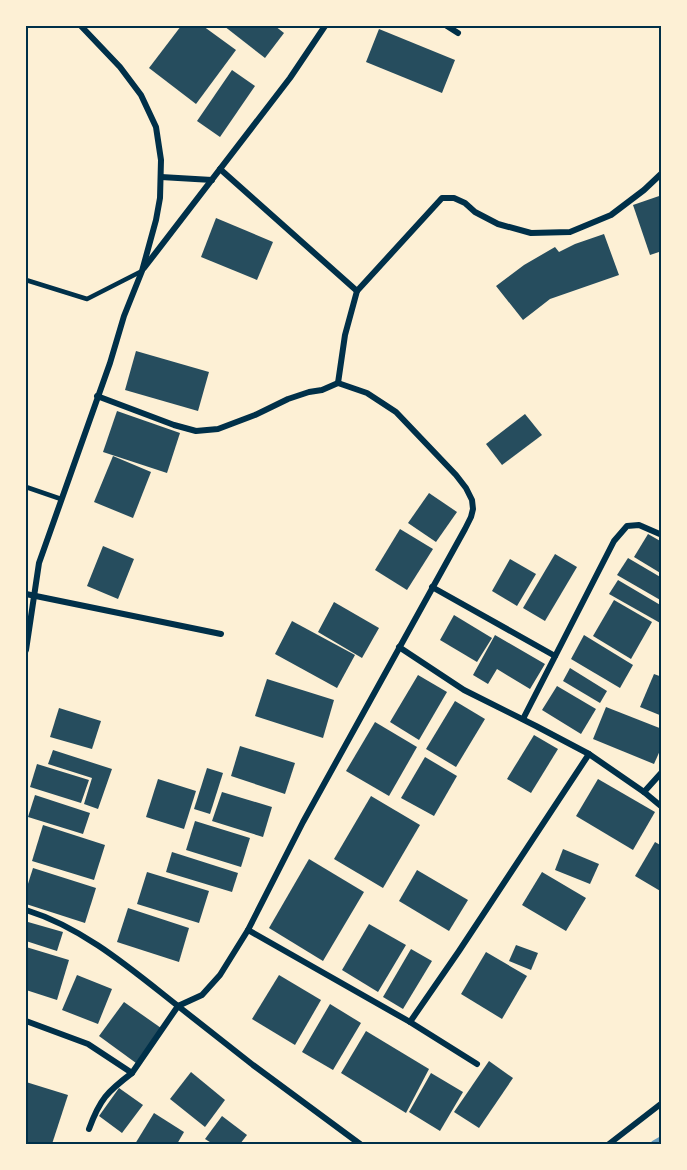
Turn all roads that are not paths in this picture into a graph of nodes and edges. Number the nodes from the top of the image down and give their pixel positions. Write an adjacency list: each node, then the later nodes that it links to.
1 (81, 26): 7 (street)
2 (325, 26): 5 (street)
3 (447, 26): 4 (street)
4 (458, 33)
5 (220, 169): 8 (street); 11 (street)
6 (662, 172): 11 (street)
7 (161, 177): 8 (street); 9 (street)
8 (212, 180): 9 (street)
9 (142, 271): 10 (lane); 13 (street)
10 (26, 279)
11 (357, 291): 12 (street)
12 (338, 383): 13 (street); 17 (street)
13 (97, 396): 15 (street)
14 (26, 487): 15 (lane)
15 (61, 499): 19 (street)
16 (662, 535): 23 (street)
17 (432, 587): 21 (street); 23 (street)
18 (26, 594): 19 (street)
19 (33, 596): 20 (street); 22 (street)
20 (221, 634)
21 (399, 647): 24 (street); 30 (street)
22 (26, 650)
23 (555, 656): 24 (street)
24 (524, 719): 25 (street)
25 (589, 754): 27 (street); 33 (street)
26 (662, 772): 27 (street)
27 (644, 792): 28 (street)
28 (662, 807)
29 (26, 910): 31 (street)
30 (248, 930): 31 (street); 33 (street)
31 (178, 1006): 35 (street); 38 (street)
32 (26, 1021): 35 (street)
33 (410, 1022): 34 (street)
34 (477, 1064)
35 (132, 1073): 37 (street)
36 (662, 1103): 39 (street)
37 (89, 1129)
38 (360, 1144)
39 (609, 1144)

